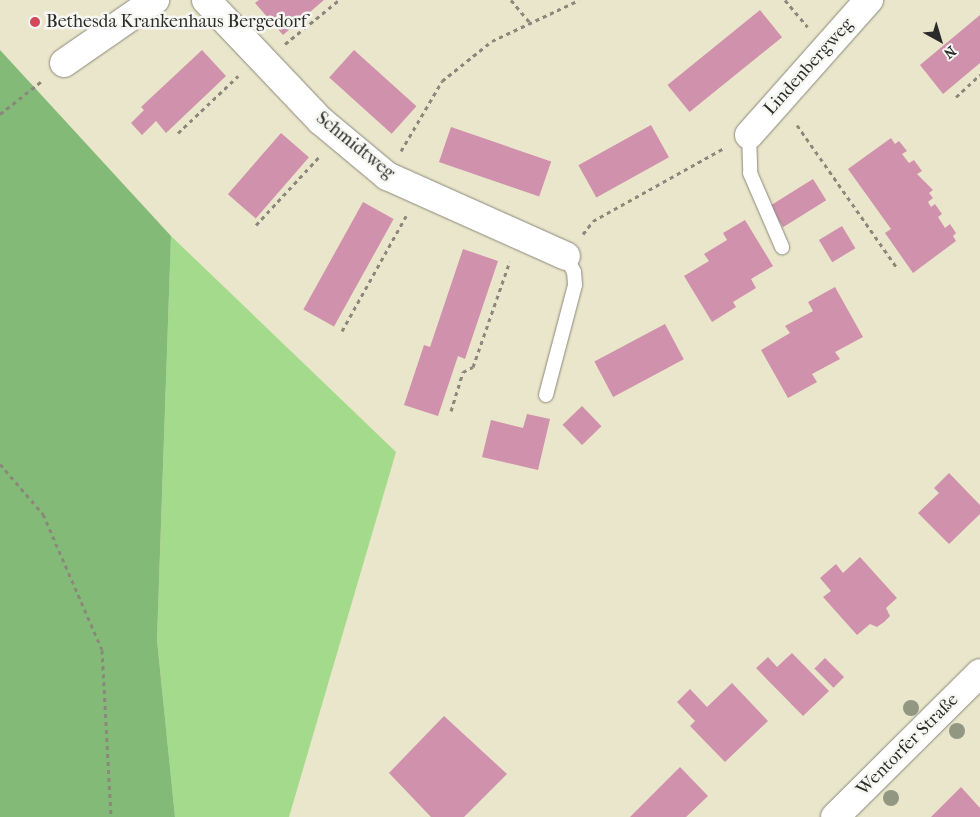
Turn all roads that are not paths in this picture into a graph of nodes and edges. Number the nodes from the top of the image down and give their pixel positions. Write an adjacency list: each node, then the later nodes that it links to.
1 (155, 0): 4 (street)
2 (206, 0): 7 (street, Schmidtweg)
3 (869, 0): 5 (street, Lindenbergweg)
4 (64, 63)
5 (749, 135): 6 (lane)
6 (782, 247)
7 (566, 256): 8 (lane)
8 (546, 395)
9 (980, 673): 10 (street, Wentorfer Straße)
10 (835, 817)

